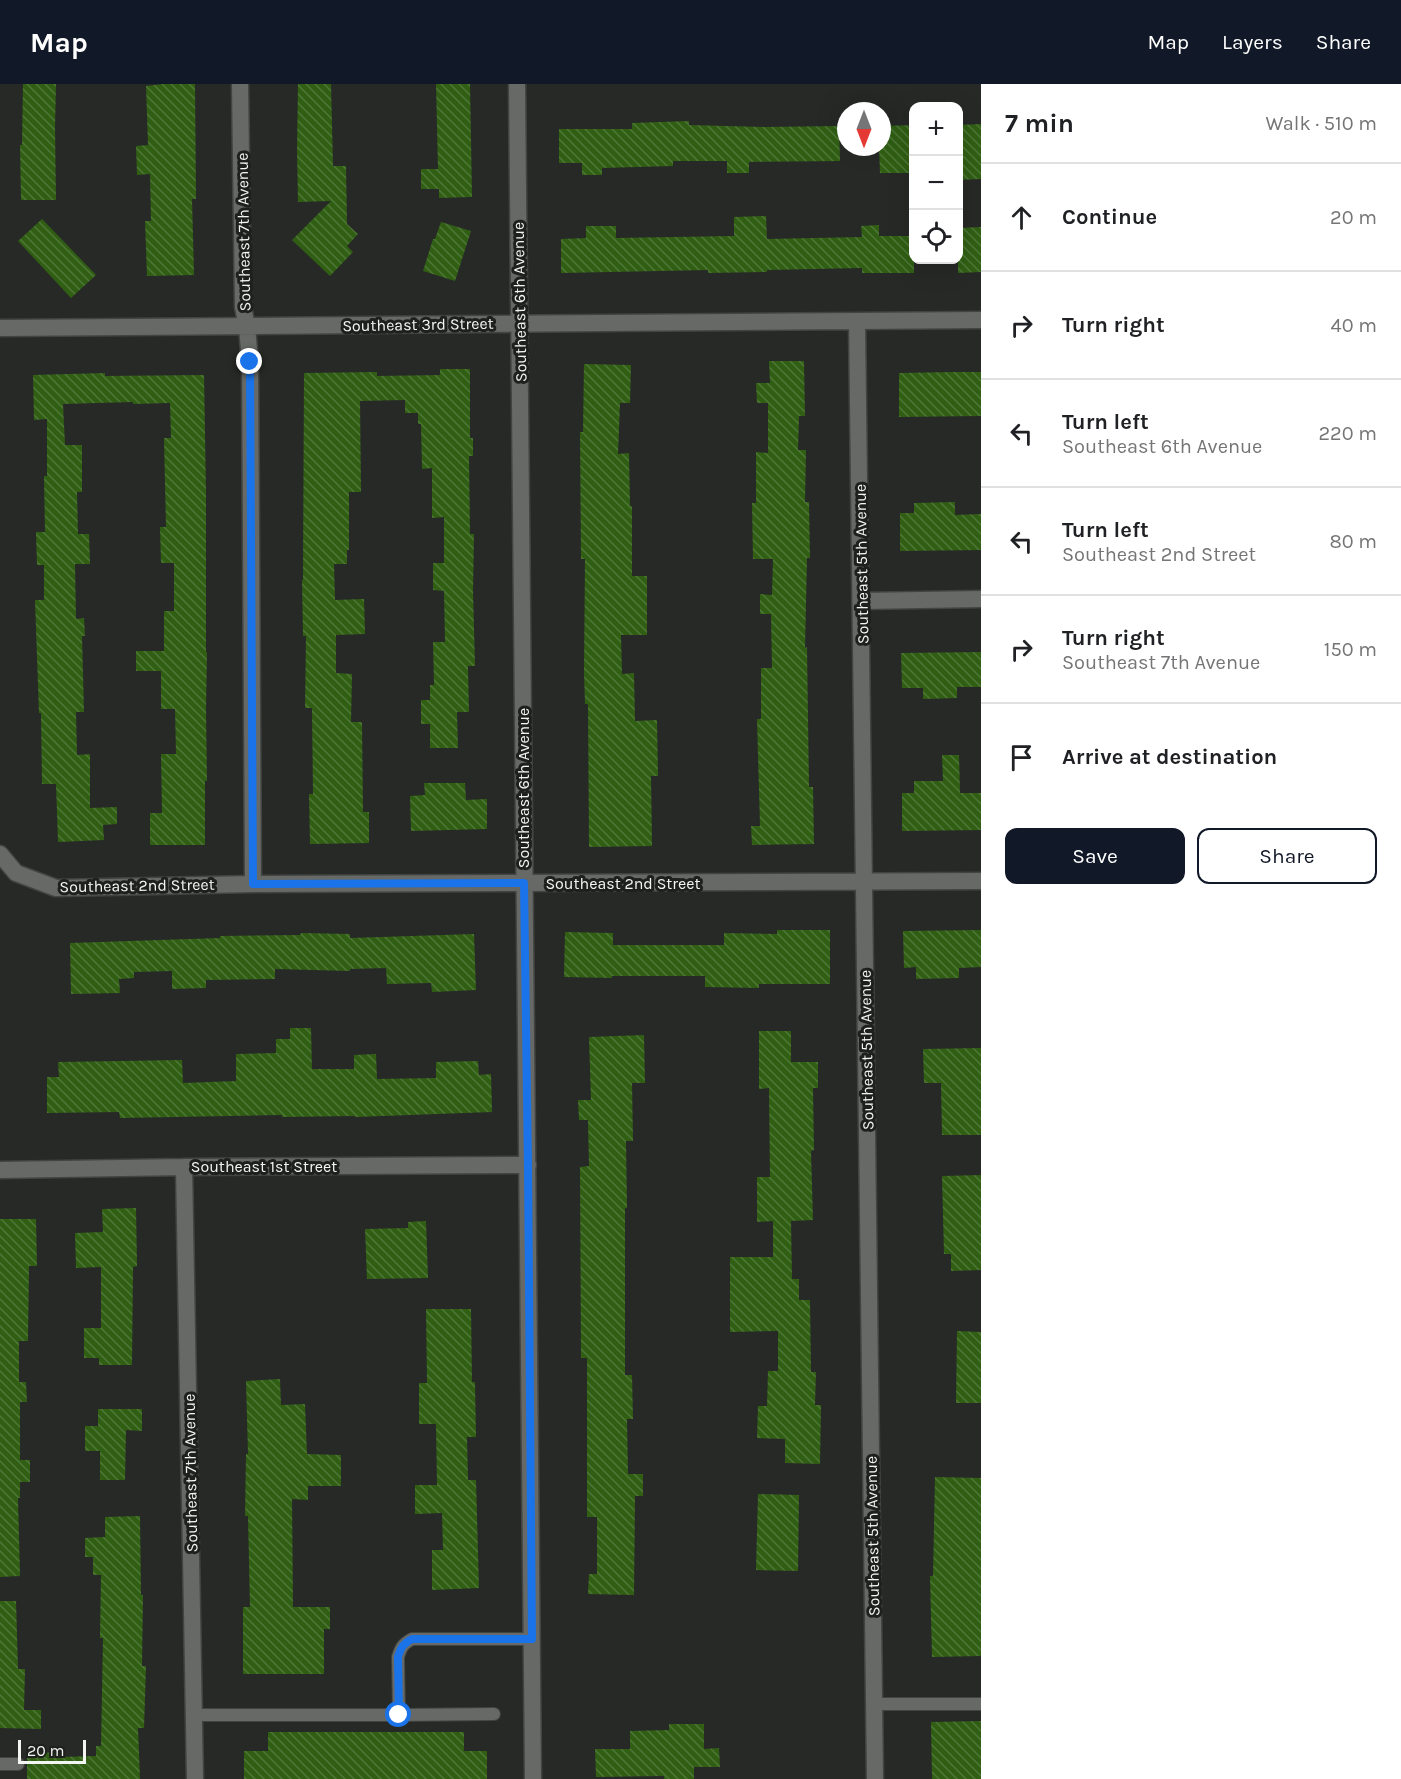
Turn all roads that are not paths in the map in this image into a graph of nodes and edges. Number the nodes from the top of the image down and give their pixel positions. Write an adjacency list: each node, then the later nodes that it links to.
1 (240, 84): 6 (street, Southeast 7th Avenue)
2 (517, 84): 5 (street, Southeast 6th Avenue)
3 (981, 320): 4 (street, Southeast 3rd Street)
4 (857, 321): 5 (street, Southeast 3rd Street); 9 (street, Southeast 5th Avenue)
5 (520, 323): 6 (street, Southeast 3rd Street); 13 (street, Southeast 6th Avenue)
6 (247, 327): 7 (street, Southeast 3rd Street); 14 (street, Southeast 7th Avenue)
7 (0, 328)
8 (981, 599): 9 (street)
9 (862, 601): 12 (street, Southeast 5th Avenue)
10 (0, 854): 14 (street, Southeast 2nd Street)
11 (981, 880): 12 (street, Southeast 2nd Street)
12 (864, 881): 13 (street, Southeast 2nd Street); 19 (street, Southeast 5th Avenue)
13 (524, 883): 14 (street, Southeast 2nd Street); 15 (street, Southeast 6th Avenue)
14 (253, 884)
15 (528, 1166): 16 (street, Southeast 1st Street); 18 (street, Southeast 6th Avenue)
16 (184, 1167): 17 (street, Southeast 1st Street); 22 (street, Southeast 7th Avenue)
17 (0, 1170)
18 (532, 1639): 23 (lane); 27 (street, Southeast 6th Avenue)
19 (874, 1704): 20 (lane); 28 (street, Southeast 5th Avenue)
20 (981, 1704)
21 (494, 1714): 23 (lane)
22 (195, 1715): 23 (lane); 26 (street, Southeast 7th Avenue)
23 (399, 1715)
24 (0, 1764): 25 (lane)
25 (18, 1764)
26 (195, 1779)
27 (533, 1779)
28 (875, 1779)

